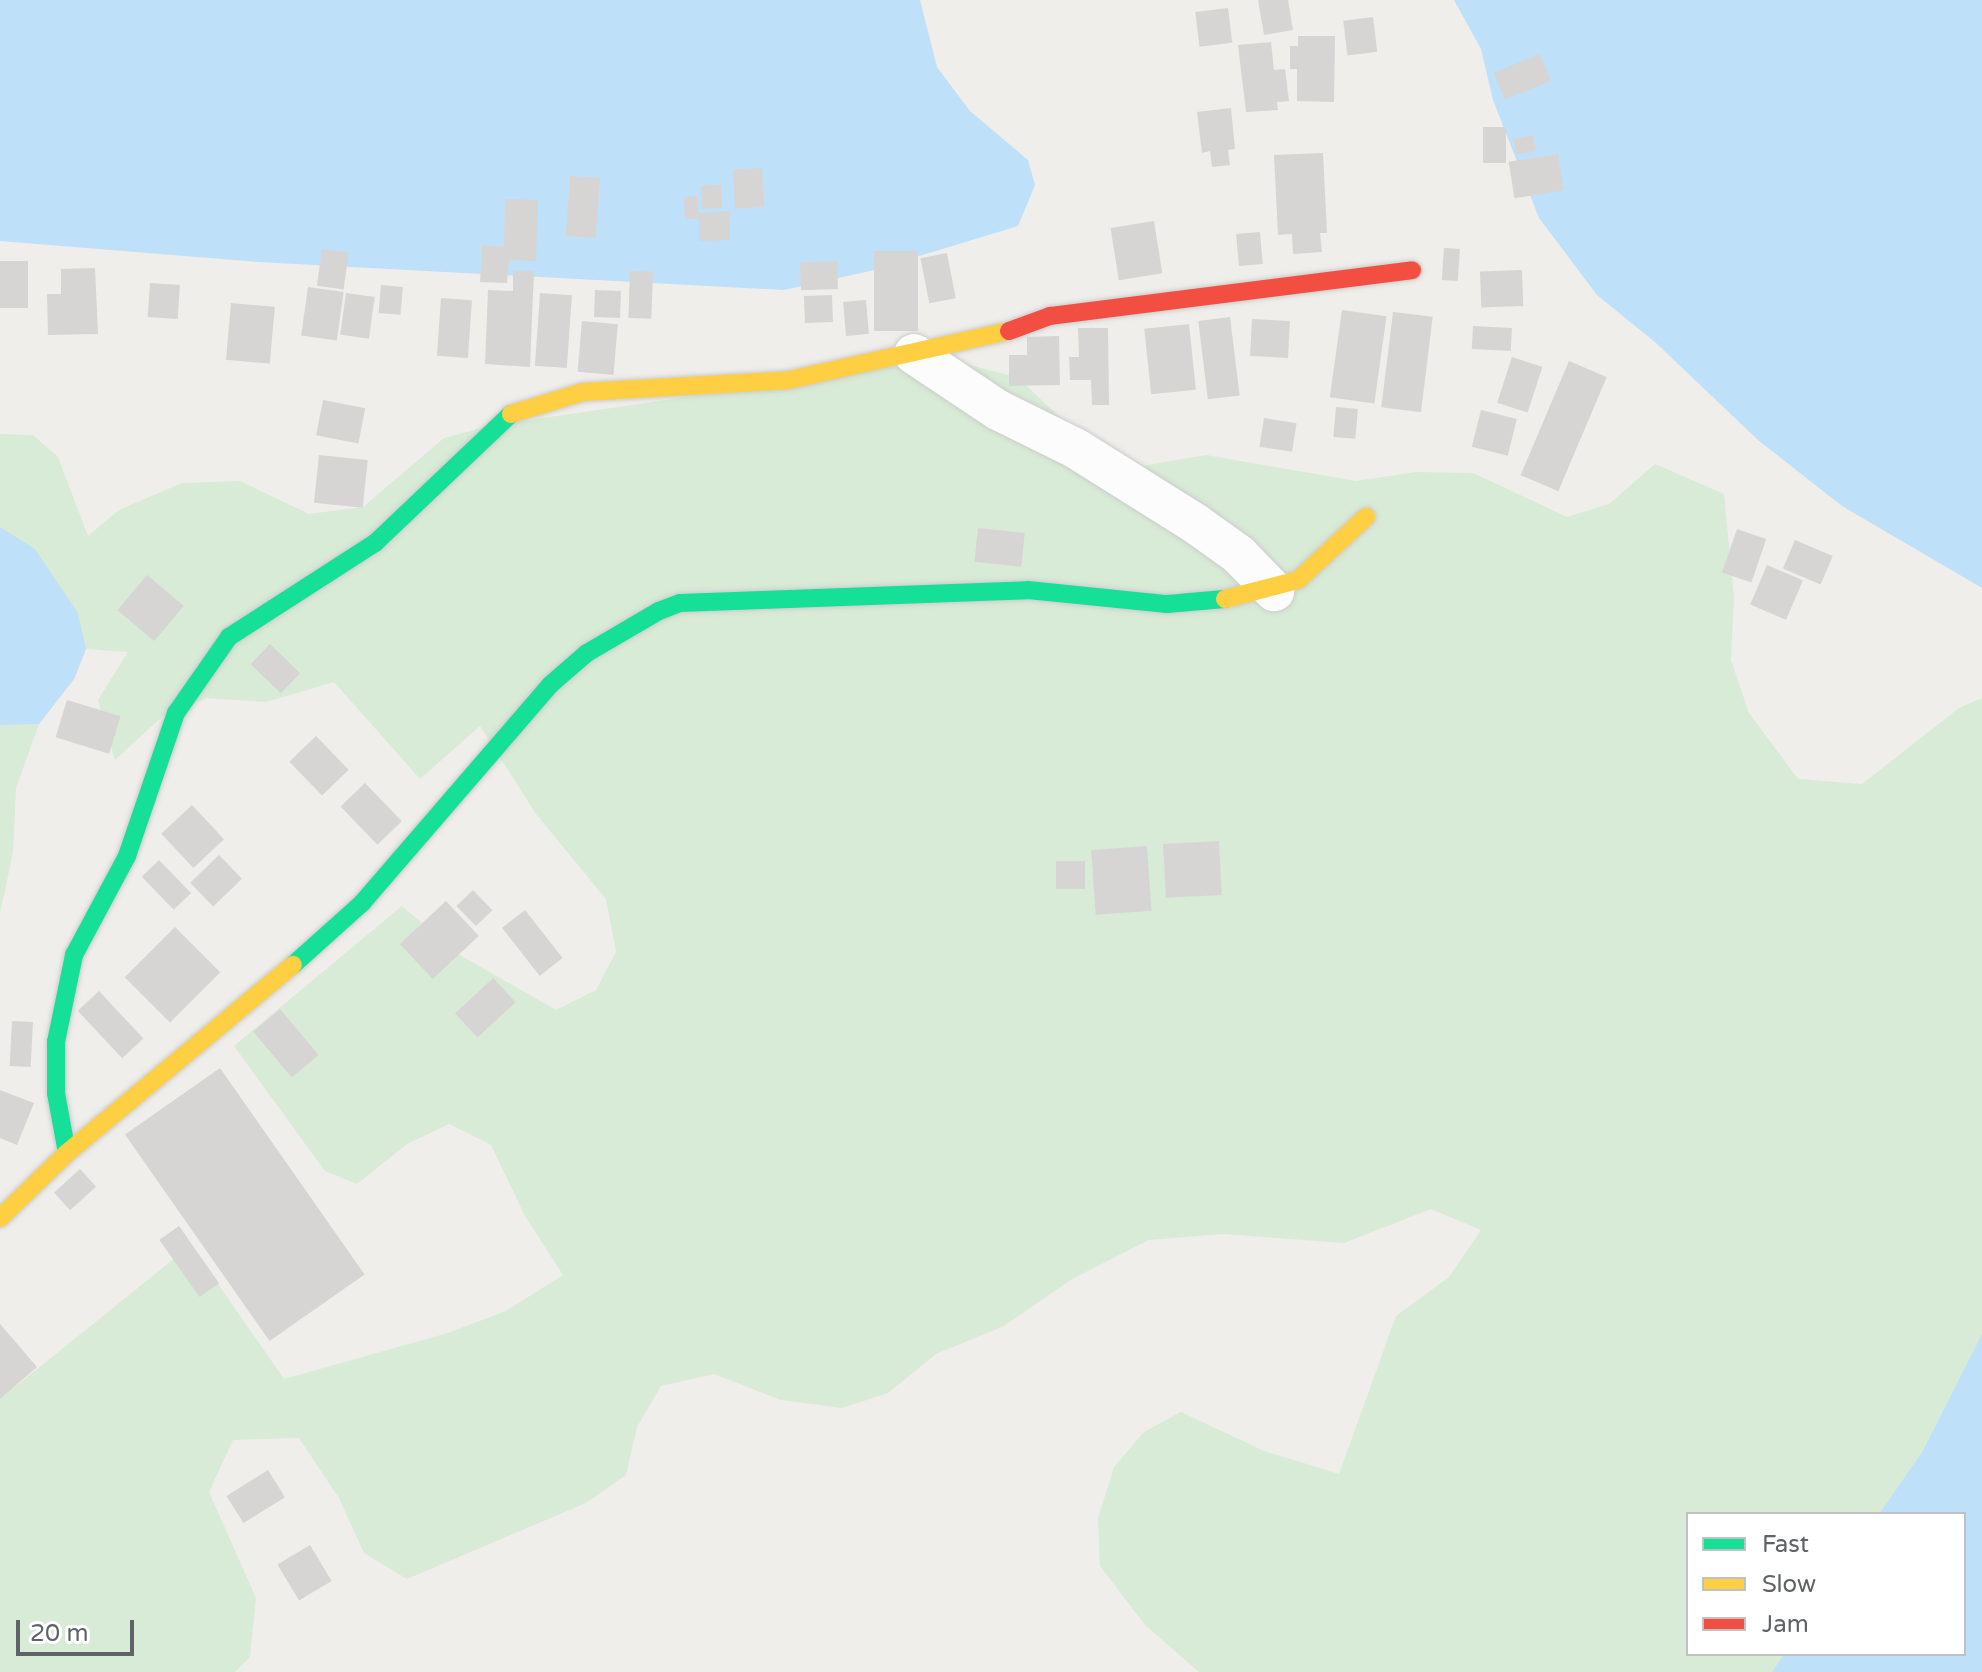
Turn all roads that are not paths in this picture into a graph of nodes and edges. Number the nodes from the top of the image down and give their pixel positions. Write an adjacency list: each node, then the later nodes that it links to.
1 (1412, 270): 2 (street)
2 (914, 354): 4 (street); 5 (street)
3 (1366, 517): 4 (street)
4 (1274, 591): 5 (street)
5 (67, 1153): 6 (street)
6 (0, 1218)

